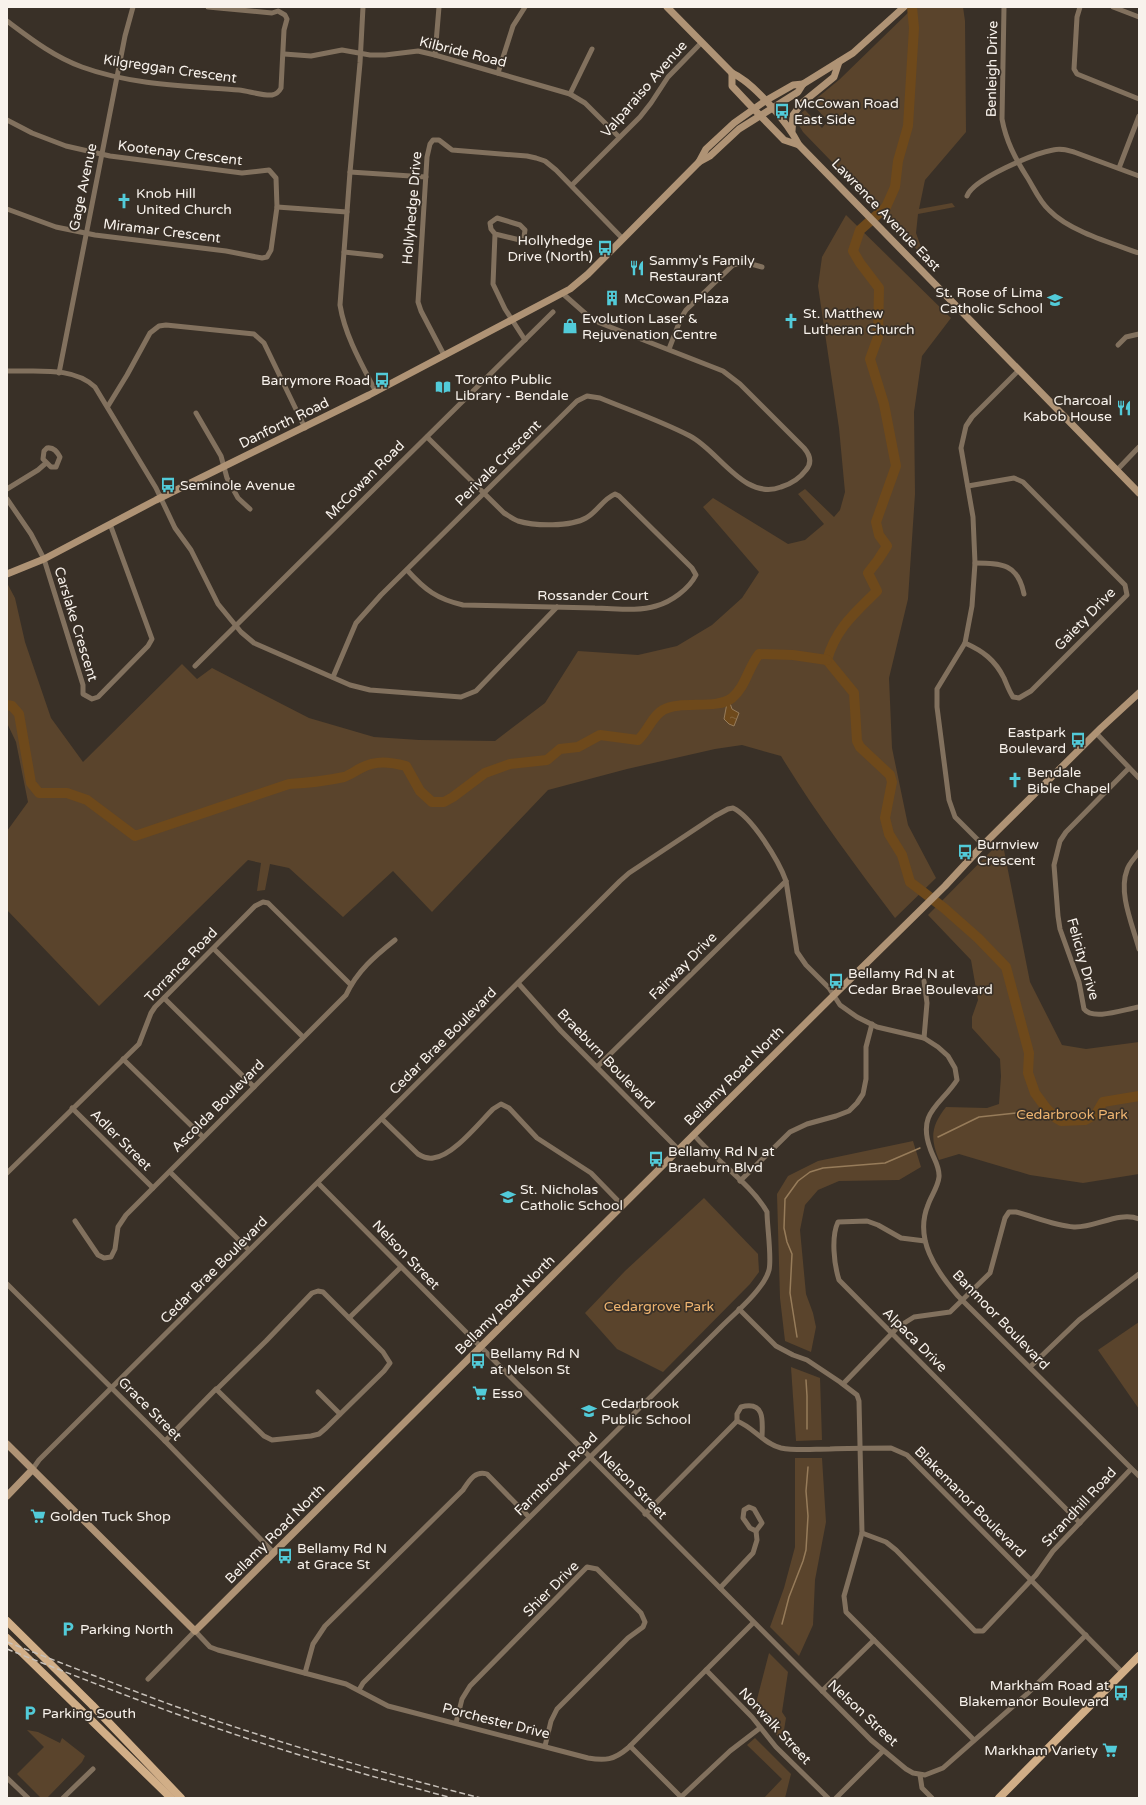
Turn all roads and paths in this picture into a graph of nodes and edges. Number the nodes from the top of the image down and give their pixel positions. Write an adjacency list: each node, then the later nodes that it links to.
1 (133, 7): 21 (street, Gage Avenue)
2 (208, 7): 16 (street, Kilgreggan Crescent)
3 (363, 7): 15 (street)
4 (439, 7): 17 (street)
5 (524, 7): 19 (street)
6 (667, 7): 13 (main road, Lawrence Avenue East)
7 (904, 7): 18 (main road)
8 (1004, 7): 36 (street, Benleigh Drive)
9 (1080, 7): 24 (street)
10 (1113, 7): 11 (street)
11 (1139, 17)
12 (7, 21): 21 (street, Kilgreggan Crescent)
13 (701, 44): 20 (main road, Lawrence Avenue East); 32 (street, Valparaiso Avenue)
14 (592, 49): 23 (street)
15 (361, 53): 16 (street, Kilbride Road); 17 (street, Kilbride Road); 38 (street)
16 (284, 54): 21 (street, Kilgreggan Crescent)
17 (435, 55): 19 (street, Kilbride Road)
18 (839, 62): 22 (main road); 31 (main road)
19 (498, 73): 23 (street, Kilbride Road)
20 (732, 74): 25 (main road, Lawrence Avenue East); 27 (main road, Lawrence Avenue East)
21 (118, 77): 34 (street, Gage Avenue)
22 (803, 84): 25 (main road); 26 (main road)
23 (570, 94): 32 (street, Kilbride Road)
24 (1139, 99)
25 (765, 101): 26 (main road, Lawrence Avenue East); 27 (main road)
26 (772, 108): 28 (main road); 31 (main road, Lawrence Avenue East)
27 (753, 109): 28 (main road, Lawrence Avenue East); 35 (main road)
28 (759, 115): 33 (main road, Lawrence Avenue East); 35 (main road)
29 (1139, 116): 37 (street)
30 (7, 120): 34 (street, Kootenay Crescent)
31 (792, 131): 33 (main road, Lawrence Avenue East)
32 (619, 137): 41 (street, Valparaiso Avenue)
33 (799, 145): 61 (main road, Lawrence Avenue East)
34 (102, 155): 43 (street, Kootenay Crescent); 46 (street, Gage Avenue)
35 (700, 162): 48 (main road)
36 (1018, 162): 37 (street); 42 (street); 50 (street, Benleigh Drive)
37 (1119, 168): 39 (street)
38 (350, 172): 40 (street); 45 (street)
39 (1139, 176)
40 (426, 177): 41 (street, Hollyhedge Drive); 60 (street, Hollyhedge Drive)
41 (572, 185): 48 (street, Hollyhedge Drive)
42 (967, 196)
43 (277, 207): 45 (street); 46 (street, Miramar Crescent)
44 (7, 209): 46 (street, Miramar Crescent)
45 (347, 212): 49 (street)
46 (86, 233): 63 (street, Gage Avenue)
47 (495, 234): 47 (street); 55 (street)
48 (623, 239): 53 (main road, Danforth Road)
49 (344, 252): 51 (street); 64 (street)
50 (1139, 253)
51 (381, 256)
52 (762, 267): 59 (street)
53 (562, 293): 55 (main road, Danforth Road); 59 (street, Perivale Crescent)
54 (553, 312): 57 (street, McCowan Road)
55 (512, 320): 57 (street); 60 (main road, Danforth Road)
56 (1139, 334): 58 (street)
57 (525, 340): 68 (street, McCowan Road)
58 (1118, 345)
59 (669, 349): 75 (street, Perivale Crescent)
60 (444, 355): 64 (main road, Danforth Road)
61 (1019, 370): 72 (main road, Lawrence Avenue East); 73 (street)
62 (7, 371): 63 (street)
63 (59, 372): 65 (street)
64 (376, 392): 67 (main road, Danforth Road)
65 (108, 406): 67 (street); 77 (street)
66 (196, 413): 71 (street)
67 (305, 428): 71 (main road, Danforth Road)
68 (427, 437): 75 (street, Rossander Court); 87 (street, McCowan Road)
69 (1139, 447): 72 (street)
70 (46, 463): 74 (street)
71 (224, 467): 77 (main road, Danforth Road); 79 (street)
72 (1117, 470): 76 (main road, Lawrence Avenue East)
73 (968, 486): 82 (street); 88 (street, Gaiety Drive)
74 (7, 489)
75 (484, 493): 83 (street, Perivale Crescent); 86 (street, Rossander Court)
76 (1139, 493)
77 (161, 497): 80 (main road, Danforth Road); 87 (street)
78 (7, 499): 81 (street)
79 (250, 509)
80 (110, 524): 81 (main road, Danforth Road); 81 (street, Carslake Crescent)
81 (44, 559): 84 (main road, Danforth Road)
82 (975, 563): 85 (street); 88 (street)
83 (407, 570): 86 (street, Rossander Court); 90 (street, Perivale Crescent)
84 (7, 574)
85 (1024, 594)
86 (557, 607): 90 (street)
87 (236, 626): 89 (street, McCowan Road); 90 (street)
88 (965, 643): 95 (street)
89 (194, 666)
90 (333, 677)
91 (1139, 692): 92 (main road, Bellamy Road North)
92 (1096, 733): 93 (street); 95 (main road, Bellamy Road North)
93 (1129, 768): 94 (street); 106 (street, Felicity Drive)
94 (1139, 778)
95 (983, 846): 104 (main road, Bellamy Road North)
96 (1139, 852): 100 (street)
97 (786, 881): 102 (street, Cedar Brae Boulevard); 104 (street, Cedar Brae Boulevard); 111 (street, Fairway Drive)
98 (395, 940): 103 (street, Ascolda Boulevard)
99 (214, 948): 103 (street, Torrance Road); 105 (street, Torrance Road); 108 (street)
100 (1139, 949)
101 (924, 981): 109 (street)
102 (518, 983): 111 (street, Braeburn Boulevard); 114 (street, Cedar Brae Boulevard)
103 (351, 985): 108 (street, Ascolda Boulevard)
104 (834, 995): 107 (street, Banmoor Boulevard); 115 (main road, Bellamy Road North)
105 (164, 998): 110 (street, Torrance Road); 112 (street)
106 (1139, 1007)
107 (872, 1024): 109 (street, Banmoor Boulevard); 120 (street)
108 (303, 1037): 112 (street, Ascolda Boulevard)
109 (924, 1038): 126 (street, Banmoor Boulevard)
110 (123, 1059): 113 (street, Torrance Road); 116 (street)
111 (598, 1067): 117 (street, Braeburn Boulevard)
112 (254, 1087): 116 (street, Ascolda Boulevard)
113 (72, 1108): 119 (street, Torrance Road); 122 (street, Adler Street)
114 (382, 1119): 121 (street, Cedar Brae Boulevard); 123 (street)
115 (694, 1135): 117 (main road, Bellamy Road North); 120 (street, Farmbrook Road)
116 (203, 1137): 118 (street, Ascolda Boulevard)
117 (679, 1150): 123 (main road, Bellamy Road North)
118 (170, 1172): 122 (street, Ascolda Boulevard); 127 (street)
119 (7, 1173)
120 (740, 1181): 132 (street, Farmbrook Road)
121 (318, 1183): 127 (street, Cedar Brae Boulevard); 128 (street, Nelson Street)
122 (153, 1188): 125 (street, Ascolda Boulevard)
123 (623, 1206): 135 (main road, Bellamy Road North)
124 (1139, 1219): 131 (street)
125 (75, 1221)
126 (925, 1241): 131 (street, Banmoor Boulevard); 134 (street, Alpaca Drive)
127 (249, 1250): 138 (street, Cedar Brae Boulevard)
128 (401, 1267): 133 (street); 135 (street, Nelson Street)
129 (1139, 1274): 136 (street)
130 (7, 1284): 138 (street, Grace Street)
131 (963, 1301): 134 (street); 136 (street, Banmoor Boulevard)
132 (739, 1309): 137 (street); 147 (street, Farmbrook Road)
133 (349, 1318): 139 (street); 141 (street)
134 (892, 1334): 137 (street); 154 (street, Alpaca Drive)
135 (480, 1348): 147 (street, Nelson Street); 157 (main road, Bellamy Road North)
136 (1030, 1367): 148 (street, Banmoor Boulevard)
137 (843, 1384): 146 (street)
138 (112, 1388): 144 (street, Grace Street); 149 (street, Cedar Brae Boulevard)
139 (216, 1389): 141 (street); 144 (street)
140 (318, 1392): 141 (street)
141 (340, 1414)
142 (737, 1421): 143 (street, Blakemanor Boulevard); 143 (street); 152 (street)
143 (762, 1436): 146 (street, Blakemanor Boulevard)
144 (165, 1441): 157 (street, Grace Street)
145 (7, 1444): 149 (main road)
146 (859, 1448): 156 (street); 158 (street, Blakemanor Boulevard)
147 (589, 1458): 152 (street, Nelson Street); 153 (street, Farmbrook Road)
148 (1131, 1469): 150 (street, Banmoor Boulevard); 154 (street, Strandhill Road)
149 (32, 1470): 151 (main road); 162 (main road)
150 (1139, 1476)
151 (7, 1496)
152 (645, 1514): 159 (street, Nelson Street)
153 (529, 1517): 168 (street); 171 (street, Farmbrook Road)
154 (1080, 1523): 158 (street, Strandhill Road)
155 (756, 1531): 155 (street); 159 (street)
156 (862, 1534): 158 (street, Strandhill Road); 165 (street)
157 (274, 1553): 162 (main road, Bellamy Road North)
158 (1031, 1580): 163 (street, Blakemanor Boulevard)
159 (720, 1588): 161 (street, Nelson Street)
160 (7, 1621): 186 (main road)
161 (753, 1622): 167 (street, Porchester Drive); 172 (street, Nelson Street)
162 (195, 1631): 168 (street, Porchester Drive); 170 (street, Bellamy Road North)
163 (1086, 1635): 169 (street, Blakemanor Boulevard); 175 (street)
164 (7, 1638): 185 (main road)
165 (874, 1640): 172 (street); 175 (street)
166 (1139, 1656): 169 (main road)
167 (706, 1670): 174 (street, Norwalk Street); 177 (street, Porchester Drive)
168 (305, 1673): 171 (street, Porchester Drive)
169 (1122, 1673): 190 (main road)
170 (148, 1679)
171 (359, 1690): 173 (street, Porchester Drive)
172 (822, 1691): 178 (street, Nelson Street)
173 (456, 1723): 176 (street, Porchester Drive); 176 (street, Shier Drive)
174 (760, 1728): 182 (street); 187 (street, Norwalk Street)
175 (974, 1740): 180 (street)
176 (545, 1746): 177 (street, Porchester Drive)
177 (630, 1746): 182 (street)
178 (883, 1751): 180 (street, Nelson Street); 188 (street)
179 (93, 1769): 184 (street)
180 (920, 1775): 189 (street)
181 (7, 1778): 183 (street)
182 (681, 1797)
183 (28, 1798)
184 (63, 1798)
185 (171, 1798)
186 (182, 1798)
187 (828, 1798)
188 (836, 1798)
189 (932, 1798)
190 (999, 1798)

